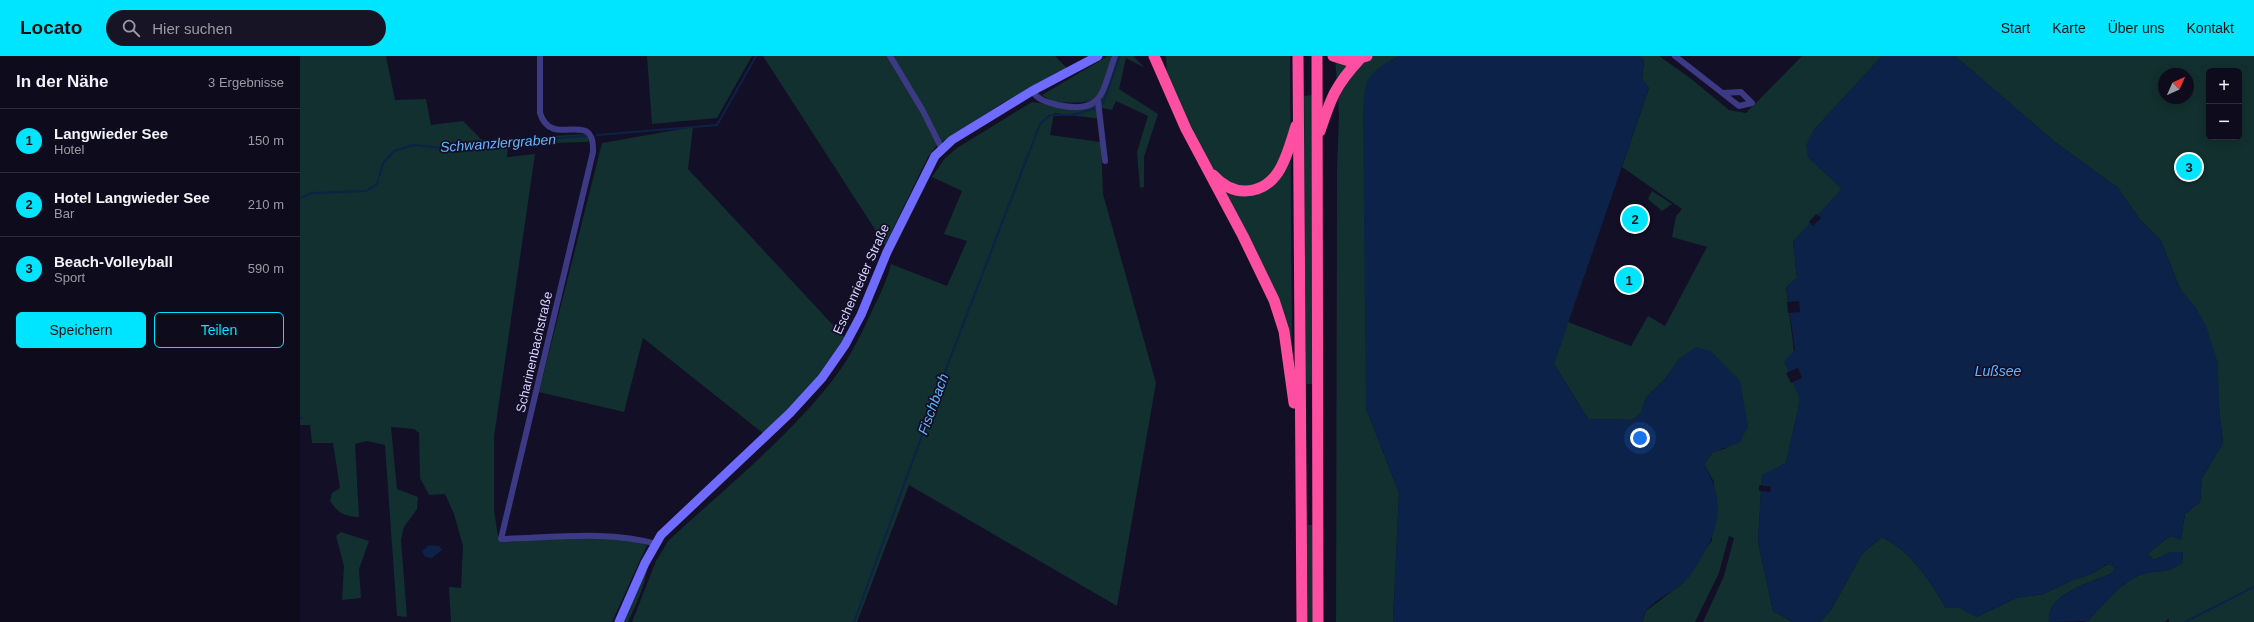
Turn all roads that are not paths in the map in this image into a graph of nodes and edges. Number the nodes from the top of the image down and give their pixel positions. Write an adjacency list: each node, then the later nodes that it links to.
1 (540, 56): 22 (street, Scharinenbachstraße)
2 (890, 56): 18 (street)
3 (1098, 56): 13 (street, Eschenrieder Straße)
4 (1115, 56): 15 (street)
5 (1154, 56): 12 (highway)
6 (1161, 56): 12 (highway)
7 (1298, 56): 16 (highway)
8 (1317, 56): 17 (highway)
9 (1333, 56): 11 (highway)
10 (1675, 56): 14 (street)
11 (1363, 58): 17 (highway)
12 (1161, 72): 20 (highway)
13 (1032, 91): 15 (street); 18 (street, Eschenrieder Straße)
14 (1723, 93)
15 (1098, 101): 19 (street)
16 (1298, 118): 20 (highway); 21 (highway)
17 (1317, 141): 25 (highway)
18 (942, 149): 22 (street, Eschenrieder Straße)
19 (1105, 161)
20 (1208, 170): 21 (highway)
21 (1301, 463): 24 (highway)
22 (656, 544): 23 (street, Eschenrieder Straße)
23 (619, 622)
24 (1302, 622)
25 (1318, 622)

